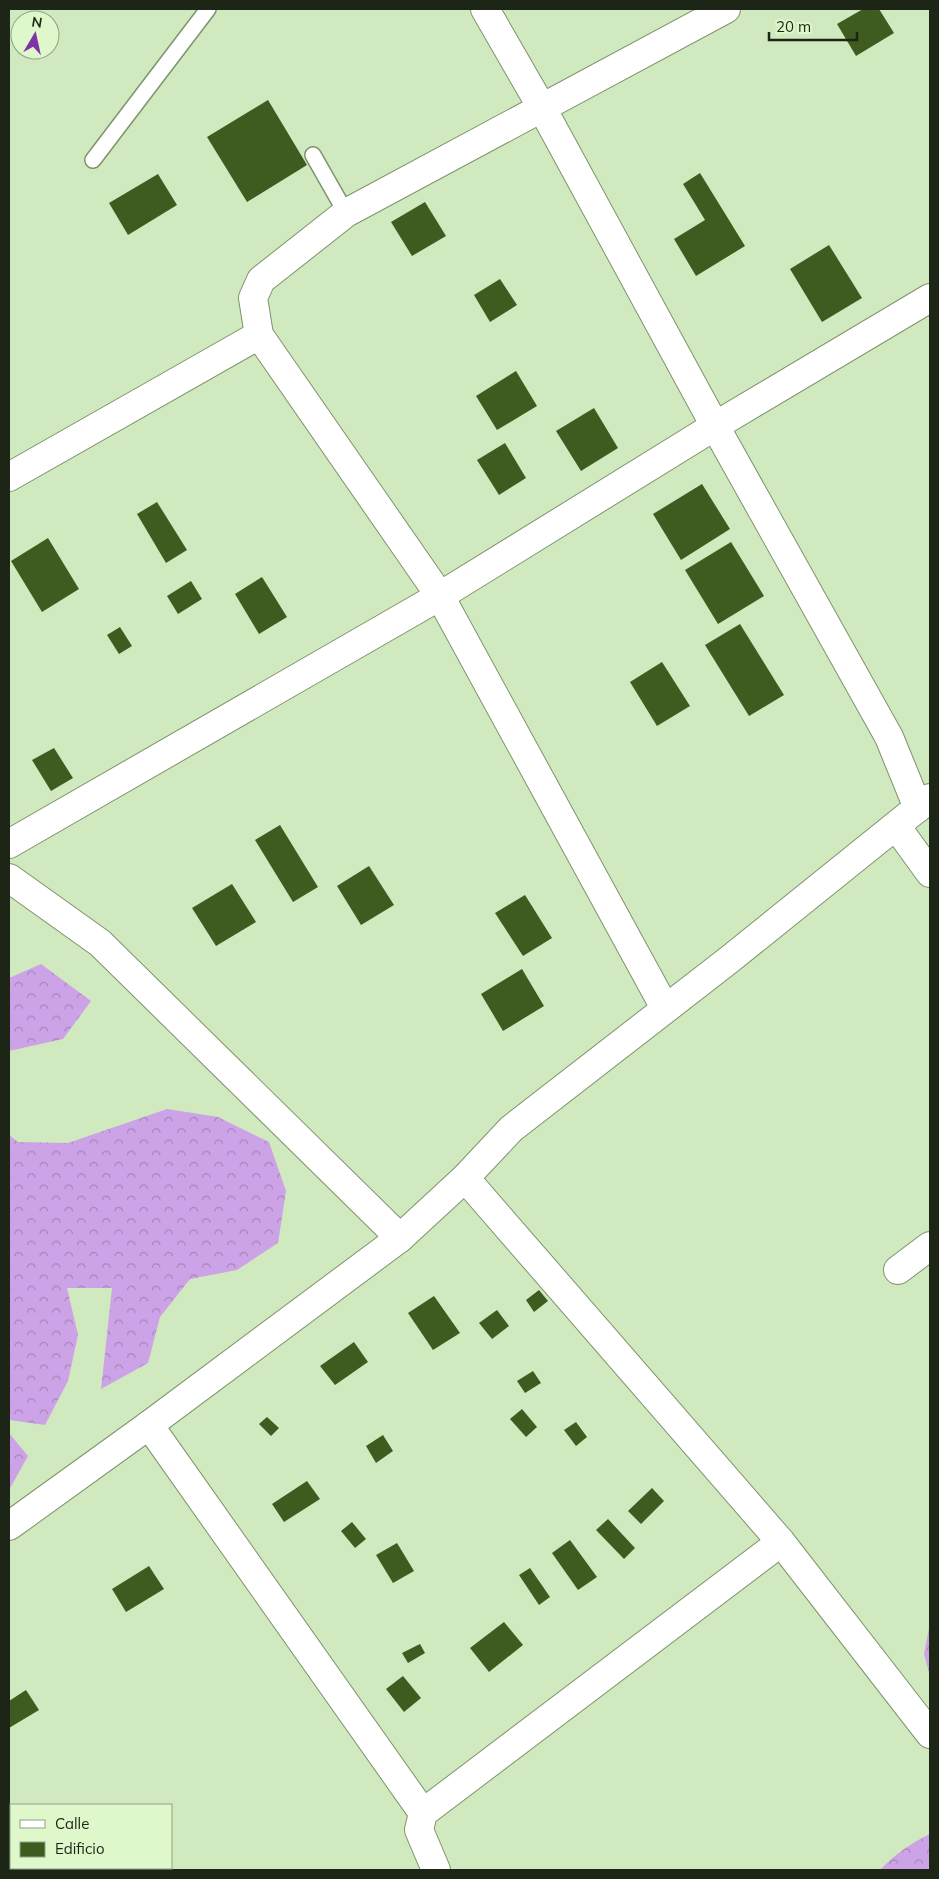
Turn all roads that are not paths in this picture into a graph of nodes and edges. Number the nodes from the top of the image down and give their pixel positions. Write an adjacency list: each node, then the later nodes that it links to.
1 (208, 9): 6 (lane)
2 (484, 9): 4 (street)
3 (726, 9): 4 (street)
4 (542, 108): 7 (street); 10 (street)
5 (313, 155): 7 (lane)
6 (93, 160)
7 (346, 213): 9 (street)
8 (930, 298): 10 (street)
9 (259, 334): 11 (street); 12 (street)
10 (715, 426): 12 (street); 13 (street)
11 (9, 477)
12 (440, 596): 15 (street); 18 (street)
13 (924, 803): 14 (street)
14 (896, 826): 16 (street); 18 (street)
15 (9, 844)
16 (930, 873)
17 (9, 878): 20 (street)
18 (665, 1008): 19 (street)
19 (465, 1178): 20 (street); 25 (street)
20 (400, 1238): 23 (street)
21 (930, 1246): 22 (street)
22 (898, 1270)
23 (149, 1425): 24 (street); 27 (street)
24 (9, 1526)
25 (781, 1542): 26 (street); 27 (street)
26 (930, 1734)
27 (423, 1813): 28 (street)
28 (436, 1870)

